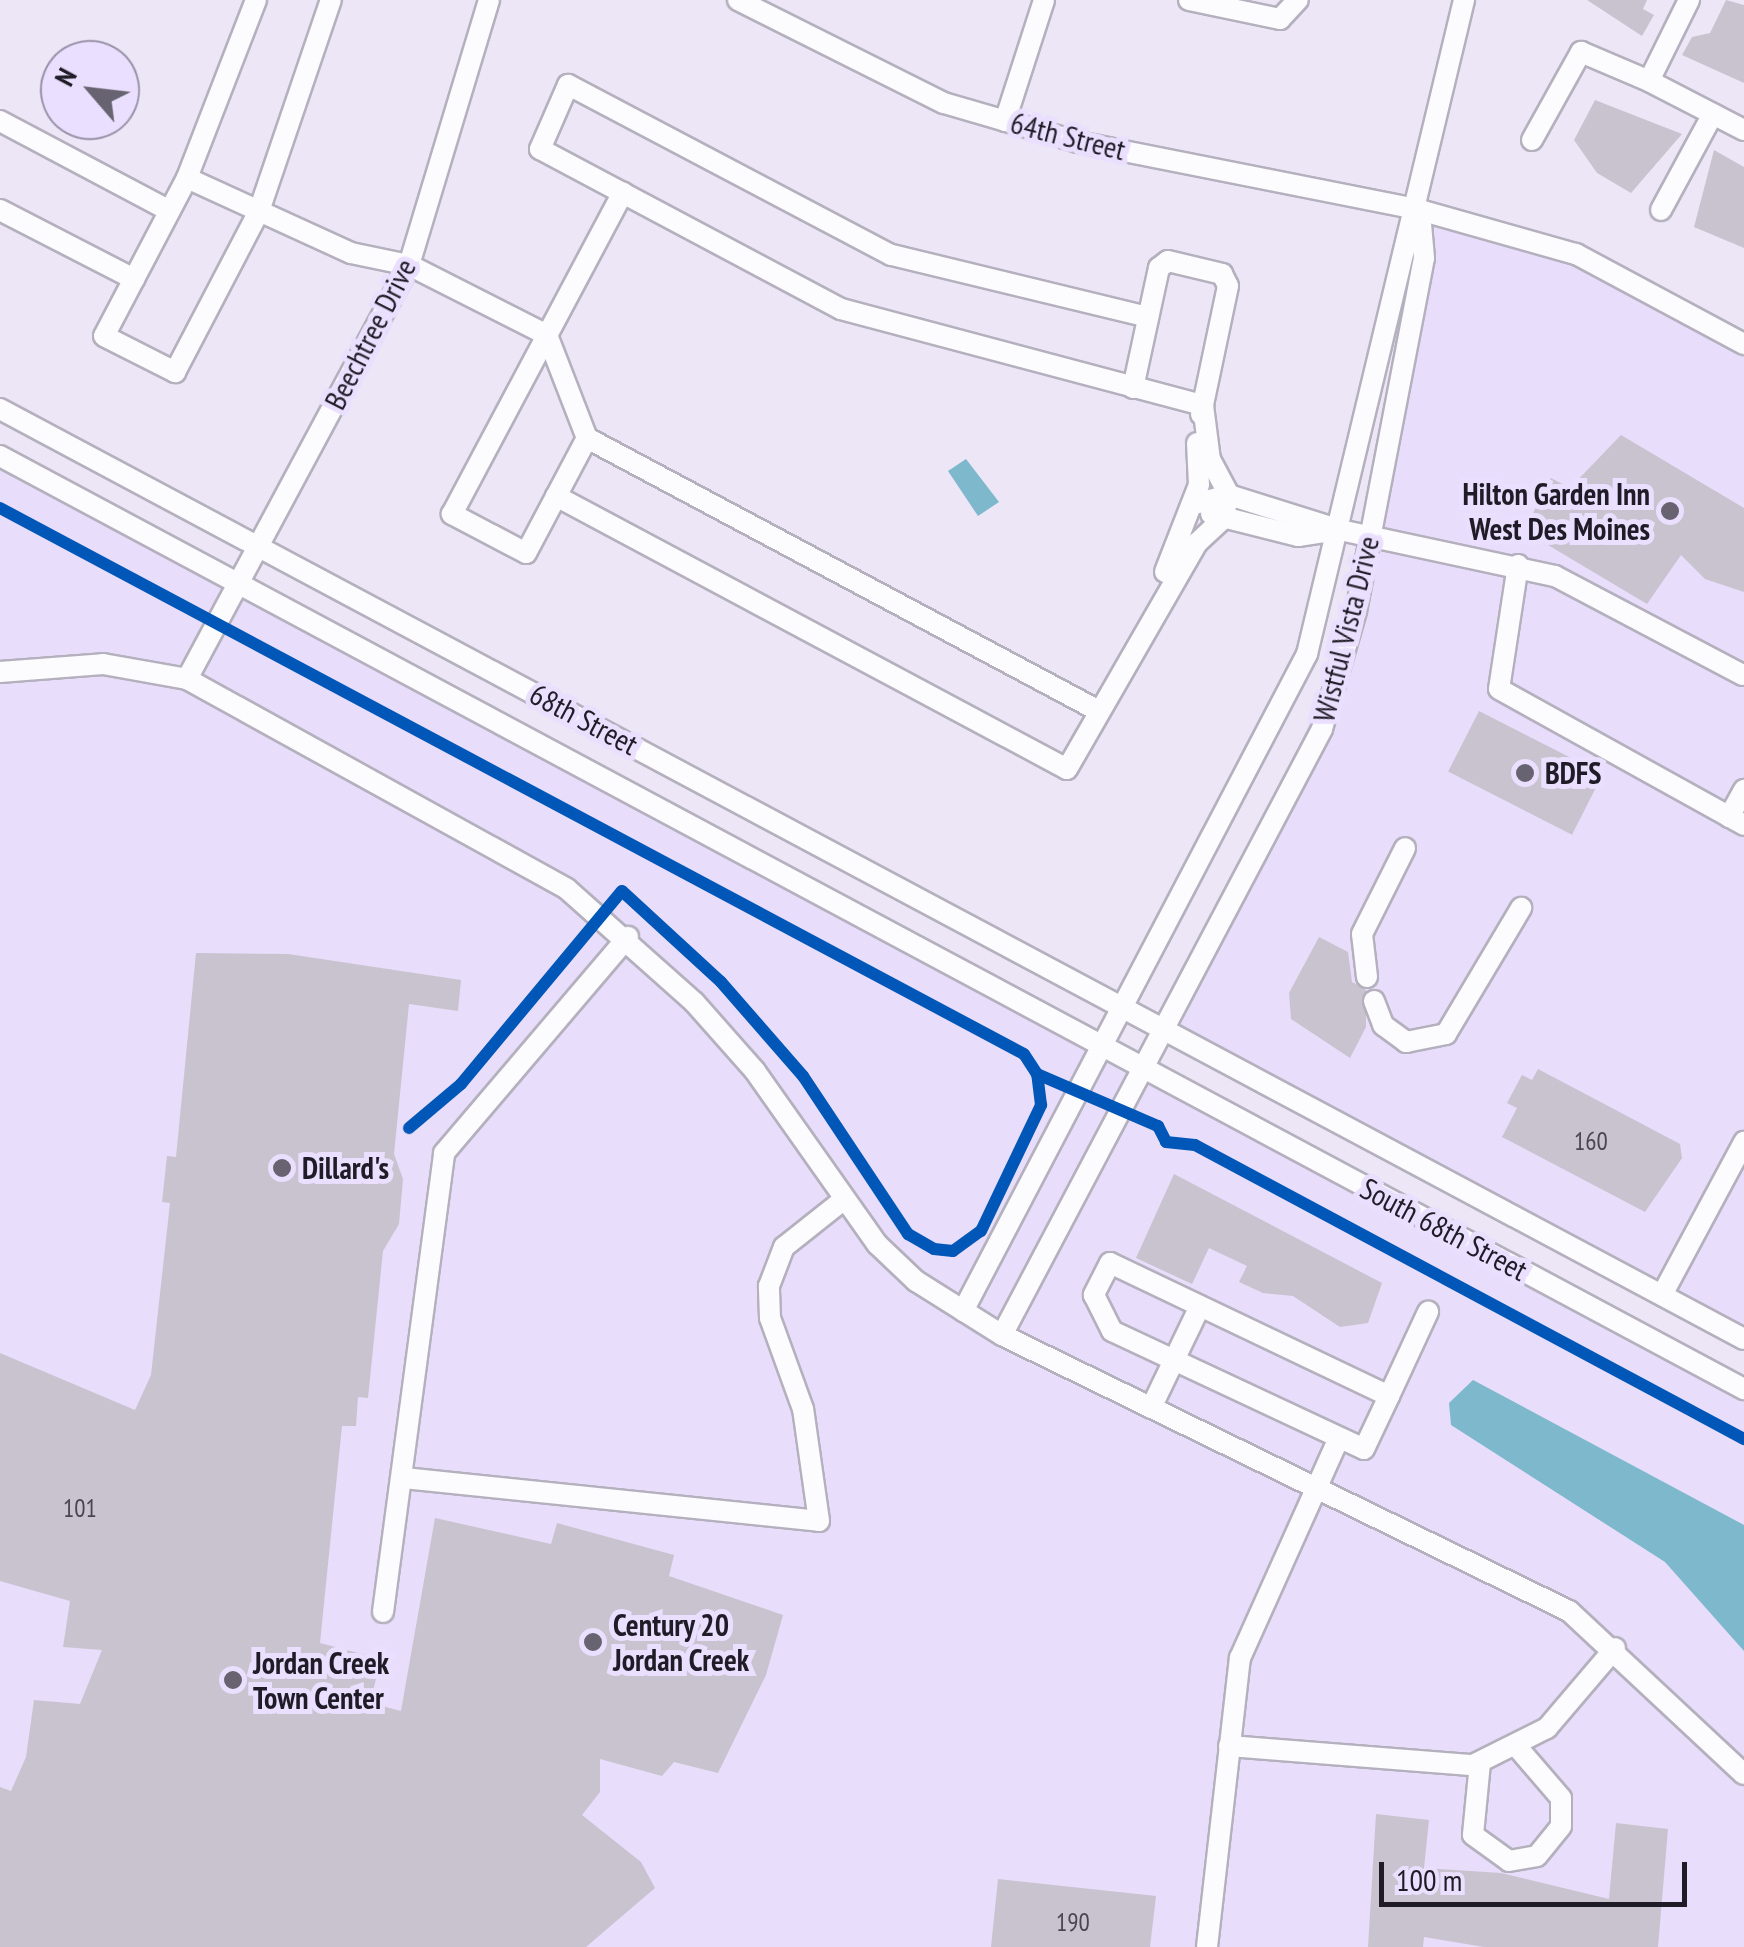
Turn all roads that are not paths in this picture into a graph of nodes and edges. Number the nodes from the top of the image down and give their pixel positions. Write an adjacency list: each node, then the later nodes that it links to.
1 (256, 0): 16 (street)
2 (331, 0): 22 (street)
3 (489, 0): 23 (street, Beechtree Drive)
4 (738, 0): 13 (street, 64th Street)
5 (1044, 0): 13 (street)
6 (1189, 0): 7 (street)
7 (1298, 0)
8 (1464, 0): 19 (street, Wistful Vista Drive)
9 (1690, 0): 10 (street)
10 (1649, 80): 11 (street); 15 (street)
11 (1713, 114): 14 (street); 20 (street)
12 (0, 121): 21 (street)
13 (1005, 121): 19 (street, 64th Street)
14 (1744, 130)
15 (1532, 140)
16 (188, 178): 21 (street); 22 (street)
17 (623, 193): 25 (street); 26 (street); 28 (street)
18 (0, 210): 24 (street)
19 (1420, 210): 27 (street, 64th Street); 37 (street, Wistful Vista Drive); 38 (street, Wistful Vista Drive)
20 (1661, 210)
21 (170, 211): 24 (street)
22 (259, 211): 23 (street); 24 (street)
23 (409, 265): 26 (street); 39 (street, Beechtree Drive)
24 (134, 280)
25 (1148, 317): 28 (street); 29 (street)
26 (547, 335): 31 (street); 33 (street)
27 (1744, 344)
28 (1133, 388): 29 (street)
29 (1203, 405): 34 (street); 35 (street)
30 (0, 409): 39 (street, 68th Street)
31 (587, 438): 33 (street); 46 (street)
32 (0, 456): 41 (street, 68th Street)
33 (556, 496): 46 (street)
34 (1229, 496): 35 (street); 36 (street); 37 (street)
35 (1194, 504): 36 (street); 42 (street)
36 (1222, 520): 37 (street); 42 (street)
37 (1340, 530): 38 (street); 54 (street, Wistful Vista Drive)
38 (1370, 536): 40 (street); 55 (street, Wistful Vista Drive)
39 (260, 543): 41 (street, Beechtree Drive); 54 (street, 68th Street)
40 (1518, 565): 44 (street); 48 (street)
41 (233, 586): 45 (street, Beechtree Drive); 56 (street, 68th Street)
42 (1151, 617): 46 (street)
43 (0, 672): 45 (street)
44 (1743, 675)
45 (187, 679): 51 (street)
46 (1099, 711)
47 (1744, 790): 48 (street)
48 (1737, 821)
49 (1405, 848): 52 (street)
50 (1521, 908): 53 (street)
51 (628, 936): 59 (street); 71 (street)
52 (1367, 976)
53 (1374, 1001)
54 (1123, 1011): 55 (street, 68th Street); 56 (street, Wistful Vista Drive)
55 (1167, 1033): 57 (street, Wistful Vista Drive); 60 (street, South 68th Street)
56 (1102, 1050): 57 (street, 68th Street); 62 (street, Wistful Vista Drive)
57 (1144, 1071): 64 (street, Wistful Vista Drive); 67 (street, South 68th Street)
58 (1744, 1142): 60 (street)
59 (842, 1200): 62 (street); 71 (street)
60 (1662, 1295): 65 (street, South 68th Street)
61 (1200, 1306): 66 (street); 66 (street); 68 (street)
62 (963, 1311): 64 (street)
63 (1428, 1312): 68 (street)
64 (1002, 1335): 69 (street)
65 (1744, 1338)
66 (1174, 1360): 69 (street); 70 (street)
67 (1744, 1389)
68 (1389, 1396): 70 (street)
69 (1151, 1408): 72 (street)
70 (1339, 1438): 72 (street)
71 (404, 1478): 73 (street)
72 (1315, 1487): 74 (street); 75 (street)
73 (382, 1612)
74 (1615, 1648): 76 (street); 78 (street)
75 (1229, 1746): 77 (street); 79 (street)
76 (1518, 1748): 77 (street); 77 (street)
77 (1480, 1763)
78 (1744, 1774)
79 (1207, 1947)

